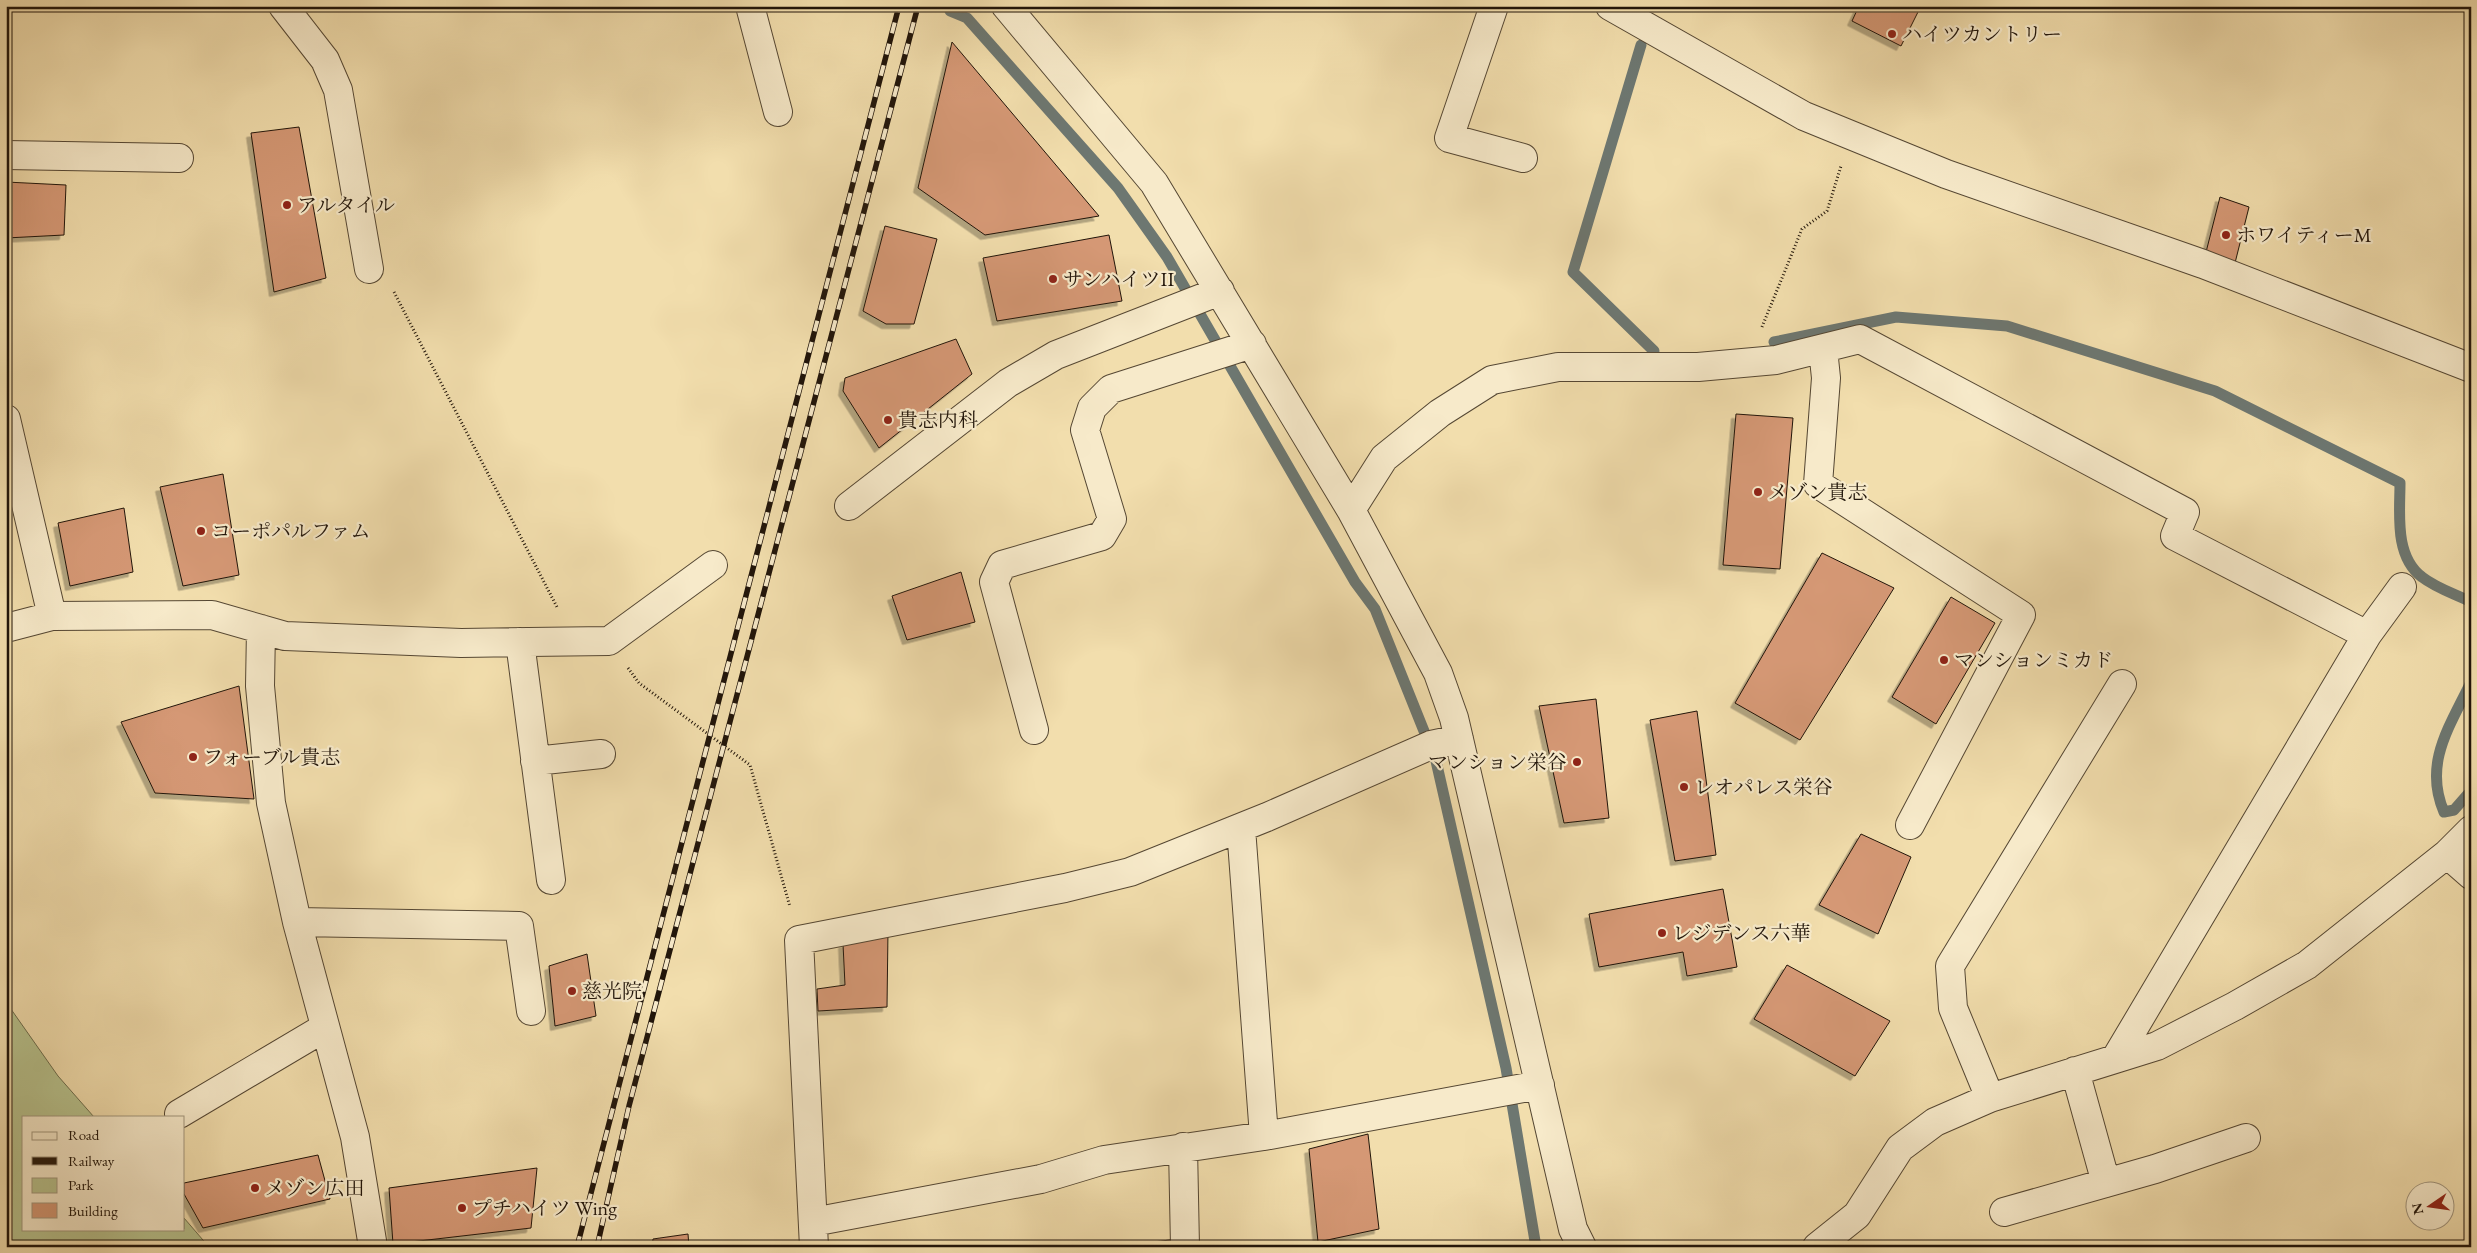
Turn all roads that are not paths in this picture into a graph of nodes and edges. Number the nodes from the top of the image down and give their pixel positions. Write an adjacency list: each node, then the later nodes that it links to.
1 (283, 6): 11 (street)
2 (750, 6): 7 (street)
3 (1006, 6): 12 (street)
4 (1494, 6): 10 (street)
5 (1610, 6): 6 (street)
6 (1649, 16): 15 (street)
7 (778, 112)
8 (6, 155): 9 (street)
9 (179, 158)
10 (1523, 158)
11 (369, 269)
12 (1210, 295): 13 (street); 17 (street)
13 (1242, 347): 18 (street); 27 (street)
14 (1823, 348): 18 (street); 24 (street); 31 (street)
15 (2471, 368)
16 (6, 418): 21 (street)
17 (849, 506)
18 (1351, 510): 28 (street)
19 (713, 565): 25 (street)
20 (2402, 587): 24 (street)
21 (52, 616): 22 (street); 23 (street)
22 (6, 628)
23 (261, 629): 25 (street); 37 (street)
24 (2367, 635): 40 (street)
25 (520, 642): 30 (street)
26 (2122, 684): 43 (street)
27 (1034, 730)
28 (1459, 739): 32 (street); 42 (street)
29 (601, 754): 30 (street)
30 (535, 761): 36 (street)
31 (1910, 824)
32 (1241, 828): 45 (street); 50 (street)
33 (2471, 830): 34 (street)
34 (2447, 854): 35 (street); 40 (street)
35 (2471, 875)
36 (551, 880)
37 (297, 922): 38 (street); 39 (street)
38 (532, 1010)
39 (324, 1028): 44 (street); 51 (street)
40 (2116, 1058): 41 (street)
41 (2075, 1071): 43 (street); 48 (street)
42 (1540, 1085): 45 (street); 53 (street)
43 (1990, 1098): 54 (street)
44 (178, 1114)
45 (1264, 1136): 47 (street)
46 (2246, 1138): 48 (street)
47 (1183, 1146): 50 (street); 52 (street)
48 (2106, 1183): 49 (street)
49 (2004, 1212)
50 (813, 1234)
51 (373, 1247)
52 (1185, 1247)
53 (1582, 1247)
54 (1817, 1247)

